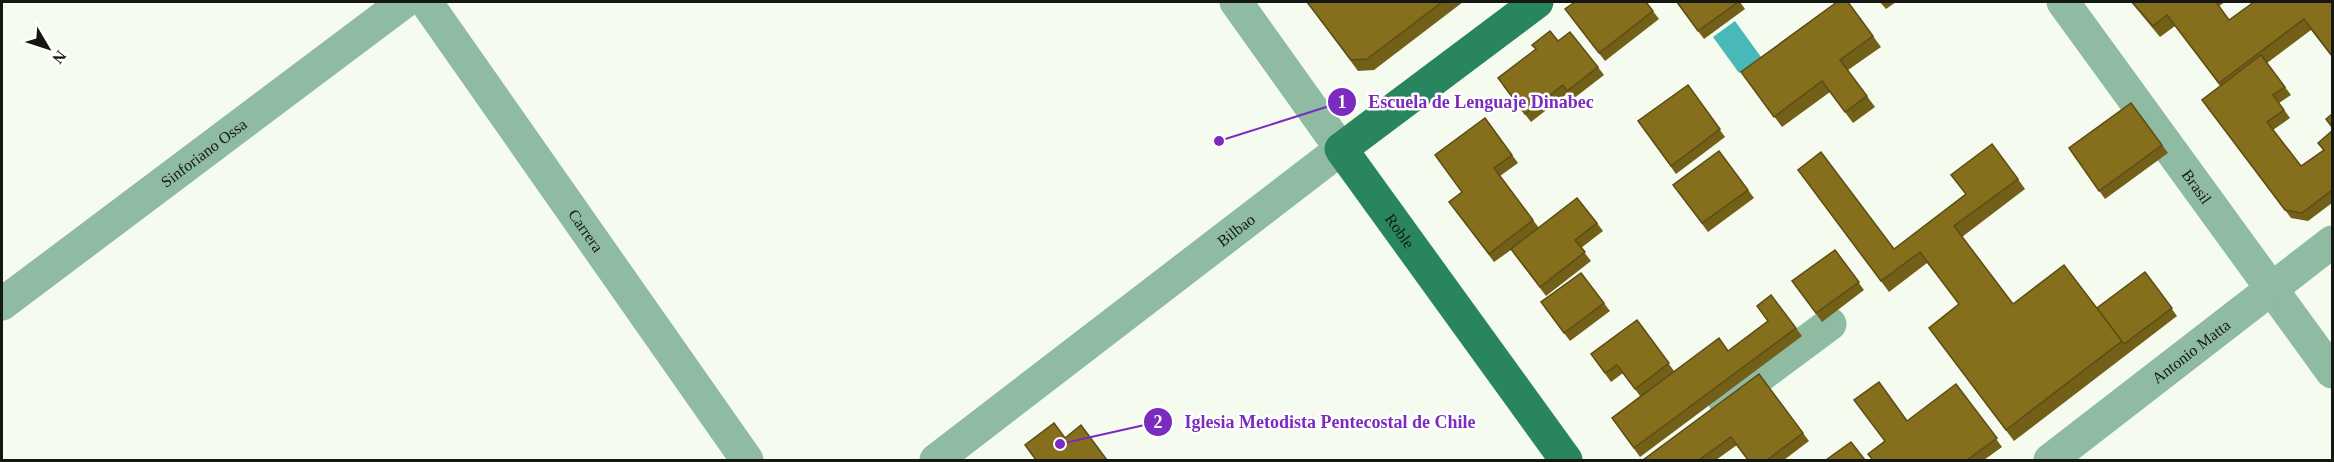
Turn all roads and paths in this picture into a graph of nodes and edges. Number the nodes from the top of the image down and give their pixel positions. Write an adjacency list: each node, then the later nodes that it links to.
1 (404, 2): 9 (street, Sinforiano Ossa)
2 (426, 2): 13 (street, Carrera)
3 (1236, 2): 6 (street, Roble)
4 (1537, 2): 6 (main road, Bilbao)
5 (2064, 2): 8 (street, Brasil)
6 (1341, 149): 14 (street, Bilbao); 15 (main road, Roble)
7 (2332, 242): 8 (street, Antonio Matta)
8 (2272, 289): 11 (street, Brasil); 16 (street, Antonio Matta)
9 (2, 304)
10 (1830, 324): 12 (street)
11 (2332, 372)
12 (1702, 420)
13 (747, 460)
14 (936, 460)
15 (1566, 460)
16 (2050, 460)

